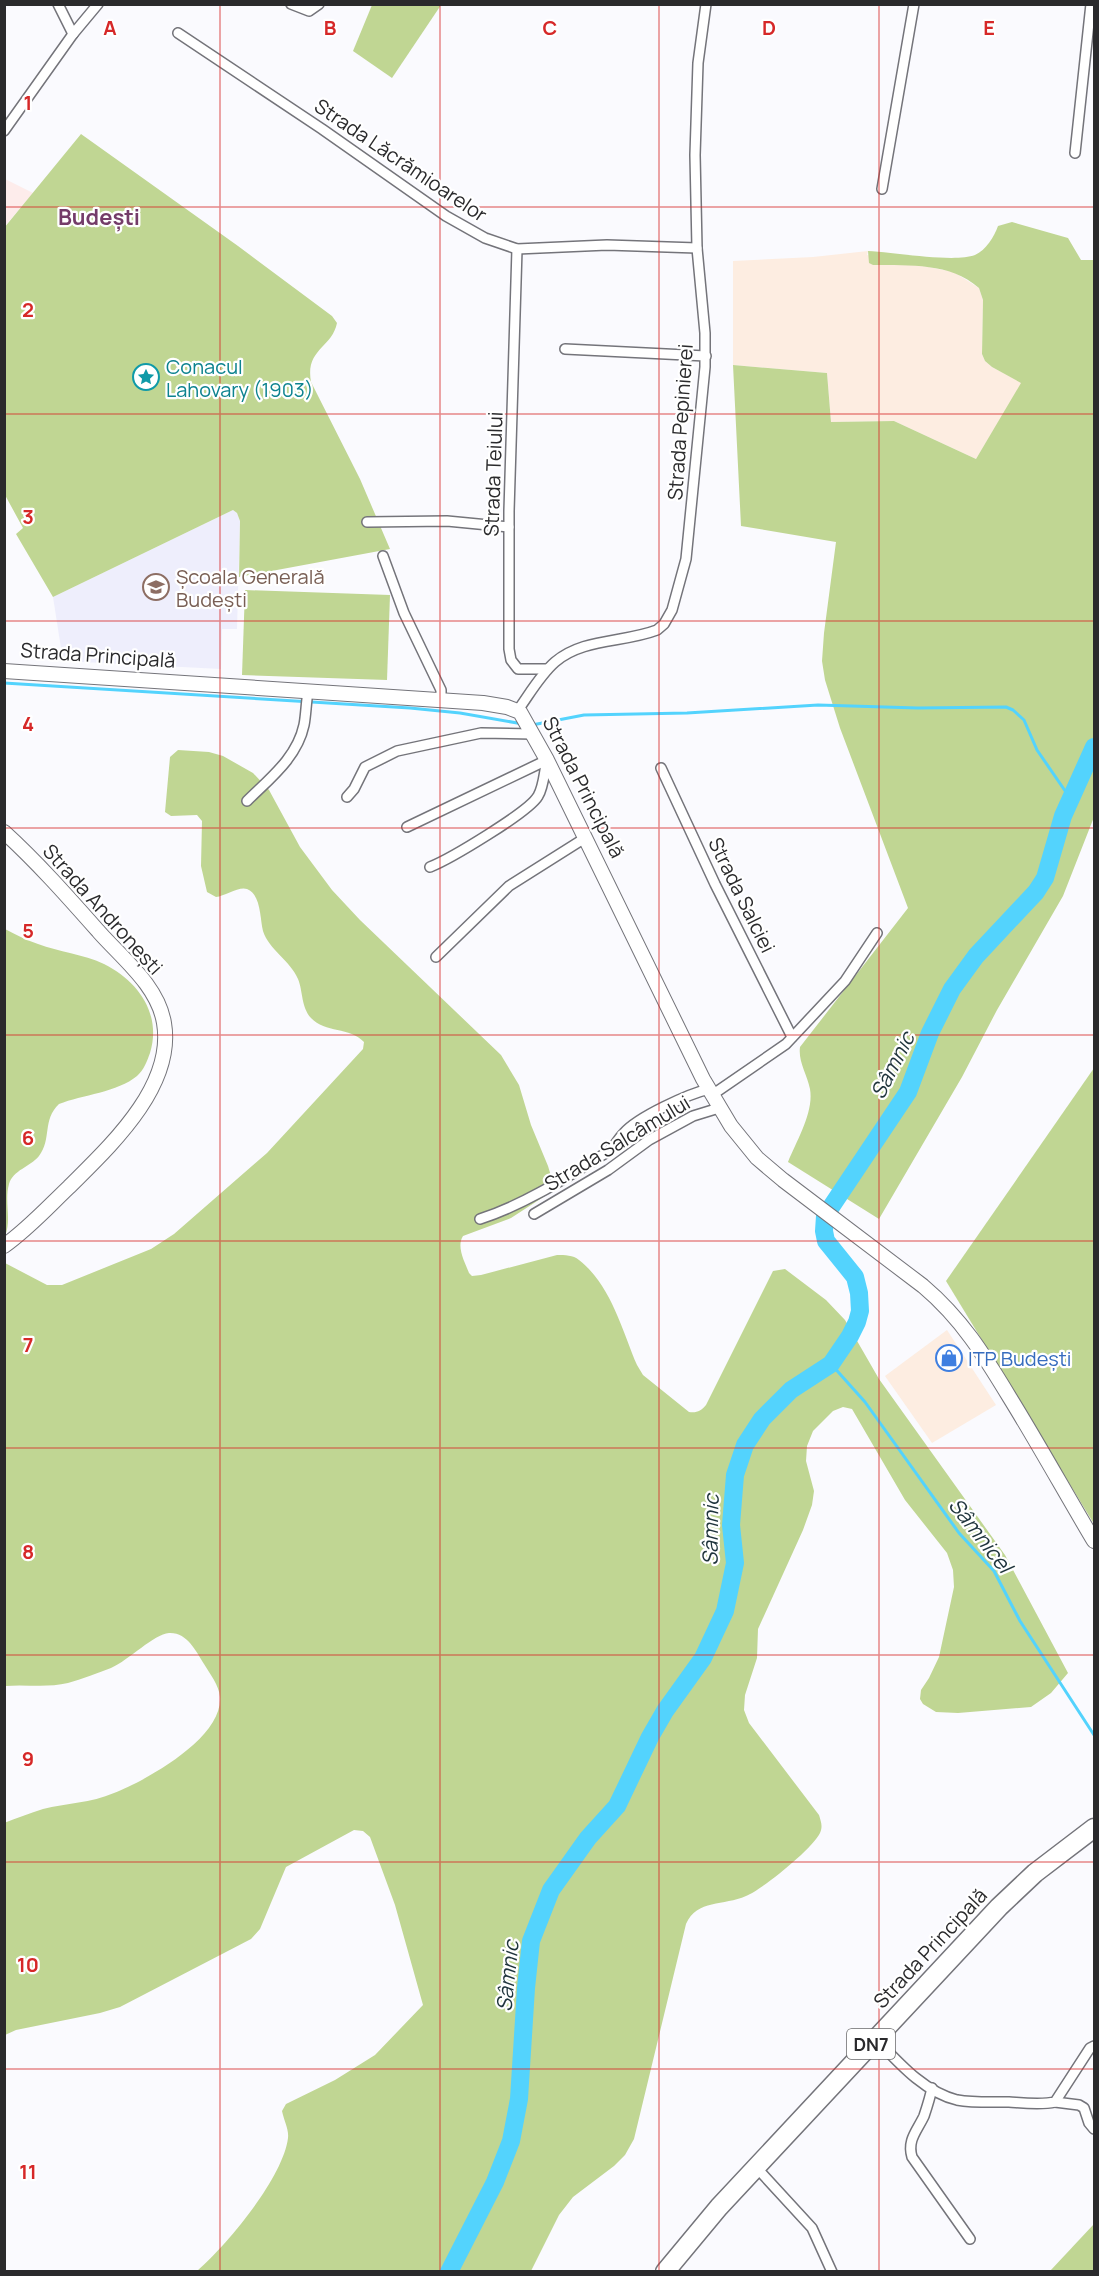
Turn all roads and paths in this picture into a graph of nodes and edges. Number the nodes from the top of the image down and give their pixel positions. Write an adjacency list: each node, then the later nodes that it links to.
1 (58, 4): 9 (street)
2 (98, 4): 9 (street)
3 (291, 4): 4 (street)
4 (319, 4)
5 (706, 4): 13 (street, Strada Pepinierei)
6 (914, 4): 12 (street)
7 (1091, 4): 11 (street)
8 (178, 33): 14 (street, Strada Lăcrămioarelor)
9 (73, 34): 10 (street)
10 (4, 131)
11 (1075, 153)
12 (882, 189)
13 (697, 248): 14 (street, Strada Lăcrămioarelor); 16 (street, Strada Pepinierei)
14 (517, 249): 18 (street, Strada Teiului)
15 (565, 349): 16 (street)
16 (706, 356): 20 (street, Strada Pepinierei)
17 (367, 522): 18 (street)
18 (509, 527): 20 (street, Strada Teiului)
19 (383, 556): 23 (street)
20 (547, 669): 24 (street, Strada Pepinierei)
21 (4, 671): 22 (main road, Strada Principală)
22 (308, 693): 23 (main road, Strada Principală); 29 (street)
23 (441, 695): 24 (main road, Strada Principală)
24 (520, 712): 25 (main road, Strada Principală)
25 (532, 732): 26 (main road, Strada Principală); 28 (street)
26 (547, 760): 30 (street); 32 (main road, Strada Principală); 33 (street)
27 (661, 768): 36 (street, Strada Salciei)
28 (347, 797)
29 (247, 801)
30 (406, 827)
31 (4, 832): 41 (main road, Strada Andronești)
32 (585, 838): 35 (street); 37 (main road, Strada Principală)
33 (430, 867)
34 (877, 933): 36 (street)
35 (436, 957)
36 (792, 1037): 37 (street)
37 (710, 1092): 38 (main road, Strada Principală); 40 (street)
38 (719, 1108): 39 (street, Strada Salcâmului); 42 (main road, Strada Principală)
39 (534, 1214)
40 (480, 1219)
41 (4, 1245)
42 (1095, 1541)
43 (1095, 1828): 44 (highway, Strada Principală / DN7)
44 (876, 2039): 46 (street); 49 (highway, Strada Principală / DN7)
45 (1095, 2046): 47 (street)
46 (932, 2088): 47 (street); 50 (street)
47 (1056, 2102): 48 (street)
48 (1095, 2129)
49 (756, 2167): 51 (highway, Strada Principală / DN7); 52 (street)
50 (970, 2239)
51 (665, 2271)
52 (832, 2271)

